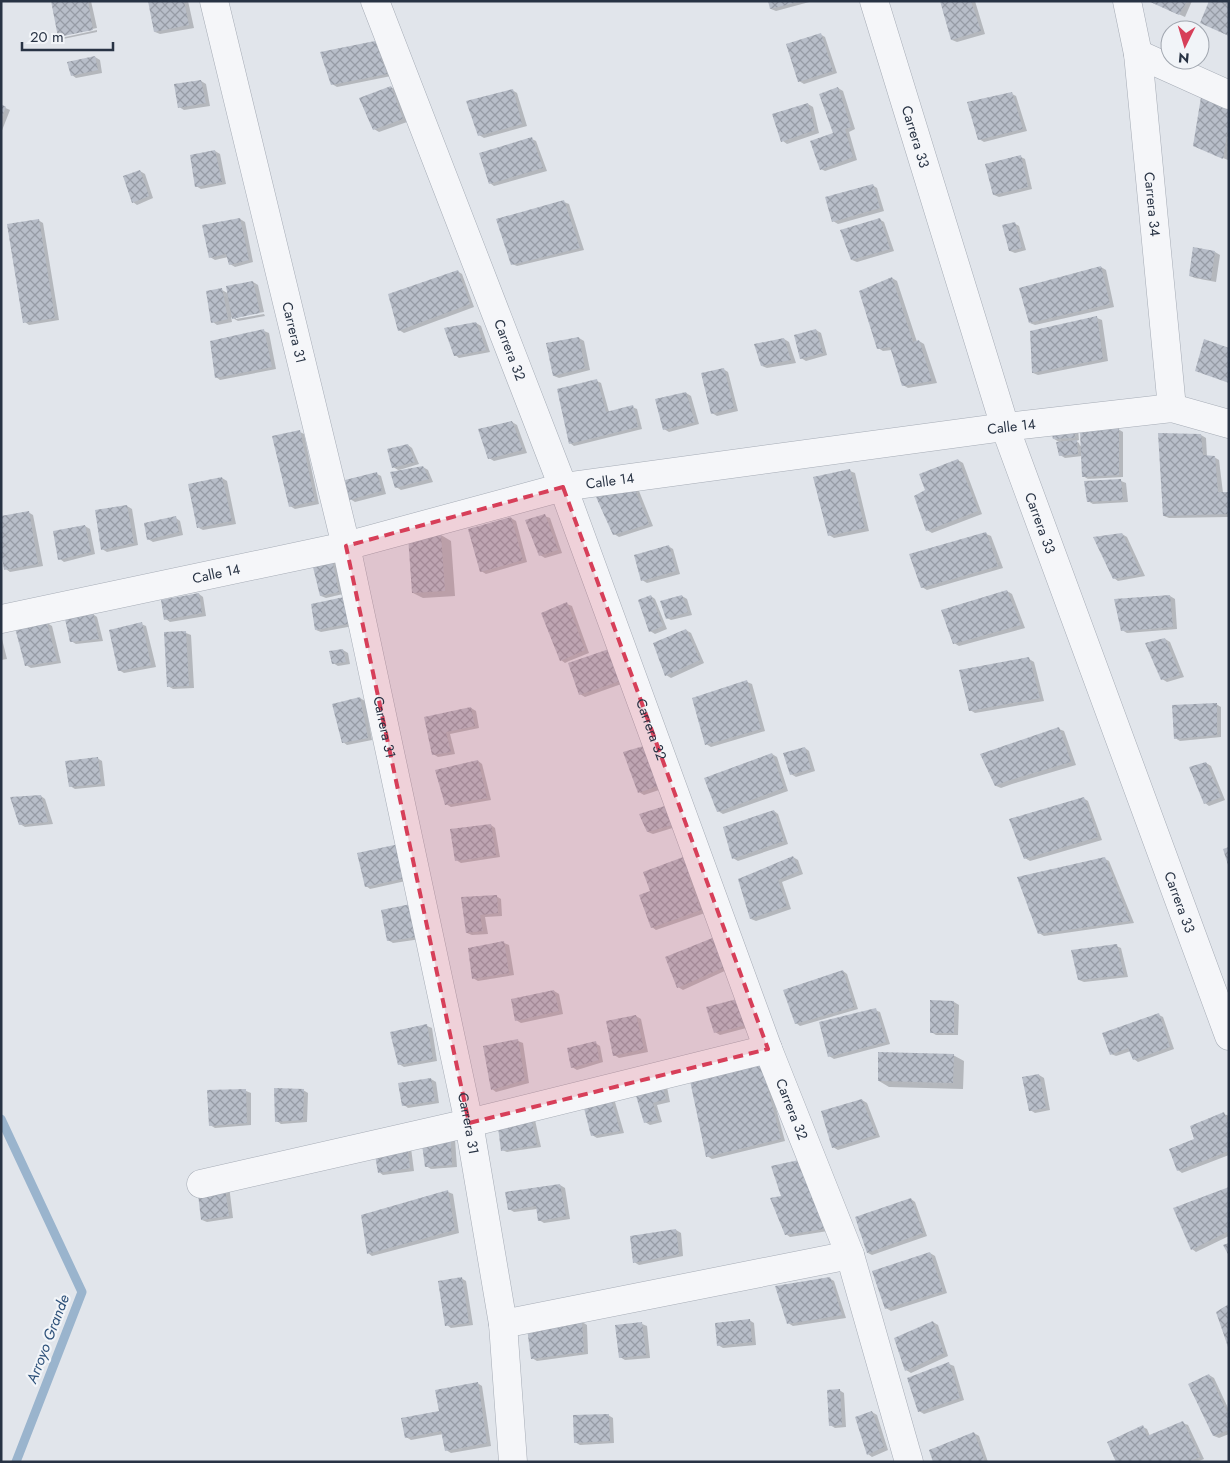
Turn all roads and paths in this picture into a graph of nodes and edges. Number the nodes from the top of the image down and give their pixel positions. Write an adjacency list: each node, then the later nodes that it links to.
1 (214, 1): 11 (street, Carrera 31)
2 (375, 1): 10 (street, Carrera 32)
3 (874, 1): 9 (street, Carrera 33)
4 (1127, 1): 5 (street, Carrera 34)
5 (1138, 54): 6 (street); 7 (street, Carrera 34)
6 (1229, 95)
7 (1172, 408): 8 (street, Calle 14); 9 (street, Calle 14)
8 (1229, 424)
9 (1005, 427): 10 (street, Calle 14); 13 (street, Carrera 33)
10 (563, 487): 11 (street, Calle 14); 14 (street, Carrera 32)
11 (346, 546): 12 (street, Calle 14); 15 (street, Carrera 31)
12 (1, 619)
13 (1229, 1036)
14 (768, 1050): 15 (street); 17 (street, Carrera 32)
15 (469, 1124): 16 (street); 18 (street, Carrera 31)
16 (201, 1184)
17 (850, 1255): 18 (street); 20 (street, Carrera 32)
18 (503, 1324): 19 (street, Carrera 31)
19 (513, 1462)
20 (909, 1462)

